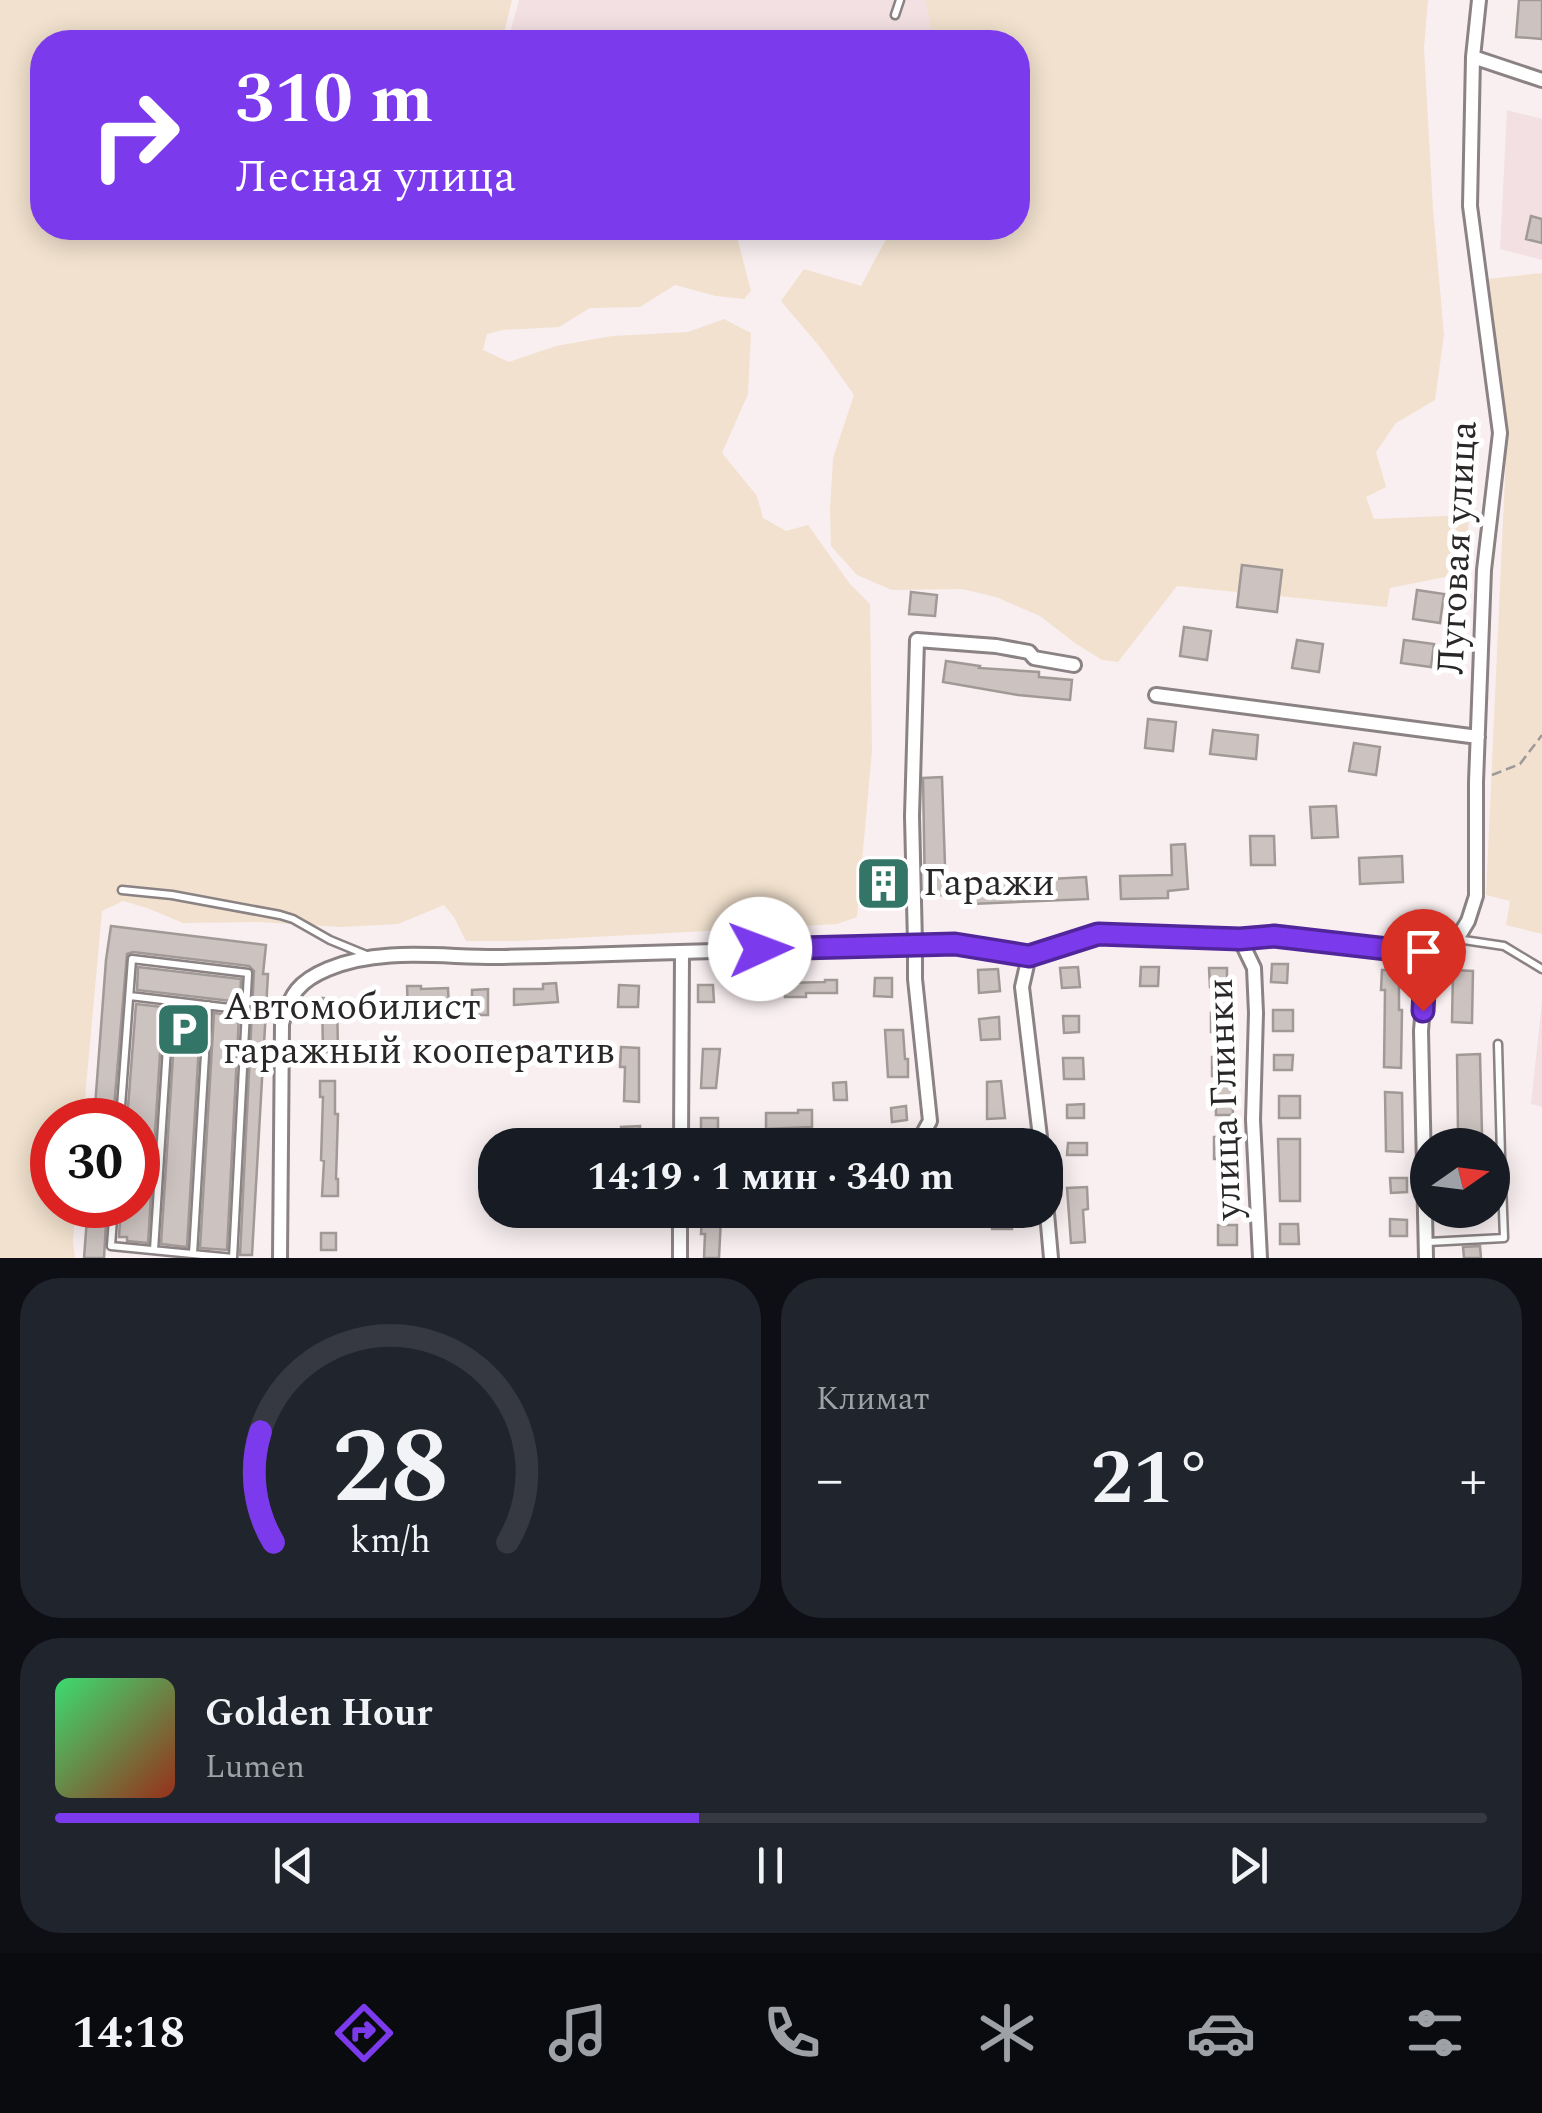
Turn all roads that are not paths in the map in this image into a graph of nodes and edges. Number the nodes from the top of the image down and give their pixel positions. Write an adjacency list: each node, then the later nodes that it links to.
1 (900, 0): 3 (lane)
2 (1480, 0): 4 (street, Луговая улица)
3 (895, 15)
4 (1473, 57): 5 (street); 8 (street, Луговая улица)
5 (1542, 80)
6 (1074, 665): 12 (street)
7 (1156, 695): 8 (street)
8 (1478, 737): 10 (street, Луговая улица)
9 (122, 890): 15 (lane)
10 (1457, 938): 16 (street, Луговая улица); 17 (lane)
11 (1240, 939): 14 (street); 16 (street); 41 (street, улица Глинки)
12 (914, 944): 13 (street); 14 (street); 25 (street)
13 (682, 952): 15 (street); 24 (street)
14 (1029, 956): 26 (street)
15 (373, 957): 38 (street)
16 (1430, 967): 27 (street)
17 (1542, 970)
18 (130, 996): 19 (lane); 21 (lane); 23 (lane)
19 (170, 1001): 20 (lane); 35 (lane)
20 (208, 1006): 21 (lane); 36 (lane)
21 (246, 1010): 37 (lane)
22 (1498, 1044): 28 (lane)
23 (122, 1098)
24 (680, 1128)
25 (926, 1128)
26 (1039, 1128)
27 (1425, 1128)
28 (1497, 1128)
29 (112, 1228): 35 (lane)
30 (680, 1228): 39 (street)
31 (1048, 1228): 40 (street)
32 (1426, 1228): 34 (street)
33 (1503, 1228): 34 (lane)
34 (1426, 1242): 42 (street)
35 (154, 1250): 36 (lane)
36 (193, 1254): 37 (lane)
37 (233, 1258)
38 (280, 1258)
39 (680, 1258)
40 (1051, 1258)
41 (1260, 1258)
42 (1426, 1258)

